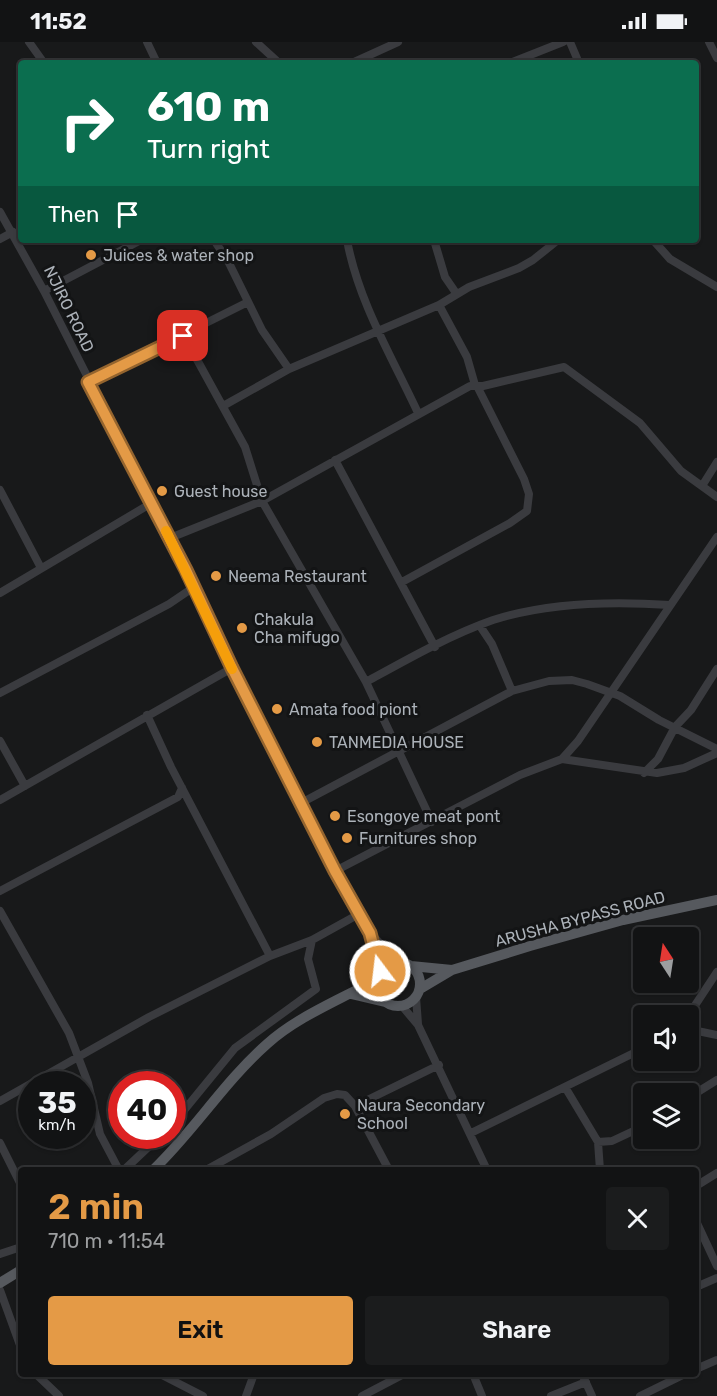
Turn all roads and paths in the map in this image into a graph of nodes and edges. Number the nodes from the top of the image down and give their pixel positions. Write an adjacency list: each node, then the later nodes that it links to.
1 (29, 42): 9 (street)
2 (147, 42): 10 (street)
3 (256, 42): 11 (street)
4 (398, 42): 12 (street)
5 (562, 42): 13 (street)
6 (570, 42): 14 (street)
7 (710, 42): 8 (street)
8 (717, 58)
9 (42, 60)
10 (156, 60)
11 (276, 60)
12 (359, 60)
13 (517, 60)
14 (578, 60)
15 (0, 212): 16 (street, NJIRO ROAD)
16 (13, 232): 17 (street); 18 (street, NJIRO ROAD)
17 (0, 239)
18 (18, 242)
19 (19, 243): 27 (street, NJIRO ROAD)
20 (135, 243): 27 (street)
21 (216, 243): 29 (street)
22 (348, 243): 31 (street)
23 (435, 243): 28 (street)
24 (554, 243): 28 (street)
25 (656, 243): 26 (street)
26 (717, 287)
27 (44, 291): 34 (street, NJIRO ROAD)
28 (456, 293): 30 (street)
29 (248, 302): 32 (street); 33 (street)
30 (439, 305): 31 (street); 35 (street)
31 (378, 330): 33 (street); 37 (street)
32 (183, 336): 34 (street); 36 (street)
33 (289, 369): 36 (street)
34 (88, 382): 44 (street, NJIRO ROAD)
35 (476, 386): 37 (street); 40 (street); 48 (street)
36 (223, 406): 43 (street)
37 (418, 412): 38 (street)
38 (335, 460): 43 (street); 48 (street)
39 (717, 462): 40 (street)
40 (702, 486): 42 (street)
41 (0, 490): 47 (street)
42 (717, 497)
43 (262, 501): 46 (street); 56 (street)
44 (150, 504): 46 (street, NJIRO ROAD); 47 (street)
45 (717, 537): 51 (street)
46 (170, 538): 49 (street, NJIRO ROAD)
47 (41, 568): 50 (street)
48 (402, 582): 53 (street)
49 (194, 587): 54 (street, NJIRO ROAD); 59 (street)
50 (0, 593)
51 (670, 605): 52 (street); 58 (street)
52 (480, 626): 53 (street); 57 (street)
53 (435, 647): 56 (street)
54 (232, 668): 60 (street); 70 (street, NJIRO ROAD)
55 (717, 669): 61 (street)
56 (366, 682): 64 (street)
57 (512, 691): 58 (street); 64 (street)
58 (611, 691): 61 (street); 65 (street)
59 (0, 693)
60 (147, 715): 67 (street); 68 (street)
61 (675, 728): 63 (street); 66 (street)
62 (0, 741): 67 (street)
63 (717, 751): 66 (street)
64 (400, 752): 70 (street); 71 (street)
65 (562, 759): 66 (street); 71 (street)
66 (644, 773)
67 (25, 786): 69 (street)
68 (182, 788): 73 (street); 79 (street)
69 (0, 800)
70 (301, 803): 72 (street, NJIRO ROAD)
71 (432, 822): 72 (street)
72 (335, 871): 76 (street, NJIRO ROAD)
73 (0, 891)
74 (717, 900): 82 (main road, ARUSHA BYPASS ROAD)
75 (0, 911): 94 (street)
76 (359, 914): 77 (street, NJIRO ROAD); 78 (street)
77 (370, 933): 80 (street, NJIRO ROAD); 84 (street, NJIRO ROAD)
78 (312, 940): 79 (street); 101 (street)
79 (270, 956): 94 (street)
80 (399, 962): 81 (main road, ARUSHA BYPASS ROAD); 84 (main road)
81 (411, 966): 82 (main road, ARUSHA BYPASS ROAD); 85 (main road)
82 (452, 970): 85 (main road, ARUSHA BYPASS ROAD)
83 (717, 972): 88 (street)
84 (378, 975): 86 (main road); 87 (main road)
85 (418, 993): 89 (main road, ARUSHA BYPASS ROAD); 90 (street)
86 (351, 994): 87 (main road); 109 (main road)
87 (385, 1002): 89 (main road)
88 (695, 1005)
89 (402, 1006): 90 (street)
90 (418, 1025): 95 (street)
91 (699, 1031): 92 (street)
92 (717, 1035)
93 (633, 1053): 97 (street)
94 (78, 1055): 99 (street); 107 (street)
95 (439, 1065): 100 (street); 103 (street)
96 (717, 1080): 98 (street)
97 (565, 1087): 103 (street); 104 (street)
98 (699, 1091)
99 (0, 1101)
100 (355, 1106): 110 (street); 111 (street)
101 (186, 1108)
102 (633, 1132): 104 (street)
103 (471, 1133): 112 (street)
104 (598, 1142): 113 (street)
105 (0, 1143): 115 (street)
106 (146, 1149): 108 (street)
107 (117, 1167)
108 (127, 1167)
109 (156, 1167)
110 (211, 1167)
111 (387, 1167)
112 (486, 1167)
113 (600, 1167)
114 (717, 1173): 116 (street)
115 (18, 1179)
116 (699, 1184)
117 (700, 1239): 120 (street)
118 (18, 1248): 119 (street)
119 (0, 1254)
120 (717, 1266)
121 (18, 1272): 123 (main road)
122 (717, 1278): 124 (street)
123 (0, 1283)
124 (699, 1286)
125 (0, 1290): 126 (street)
126 (2, 1309): 127 (street)
127 (18, 1342)
128 (717, 1360): 129 (street)
129 (699, 1368)
130 (39, 1377): 137 (street)
131 (166, 1377): 138 (street)
132 (253, 1377): 139 (street)
133 (398, 1377): 140 (street)
134 (474, 1377): 141 (street)
135 (679, 1377): 144 (street)
136 (584, 1378): 142 (street); 143 (street)
137 (59, 1396)
138 (203, 1396)
139 (246, 1396)
140 (362, 1396)
141 (482, 1396)
142 (551, 1396)
143 (592, 1396)
144 (640, 1396)

